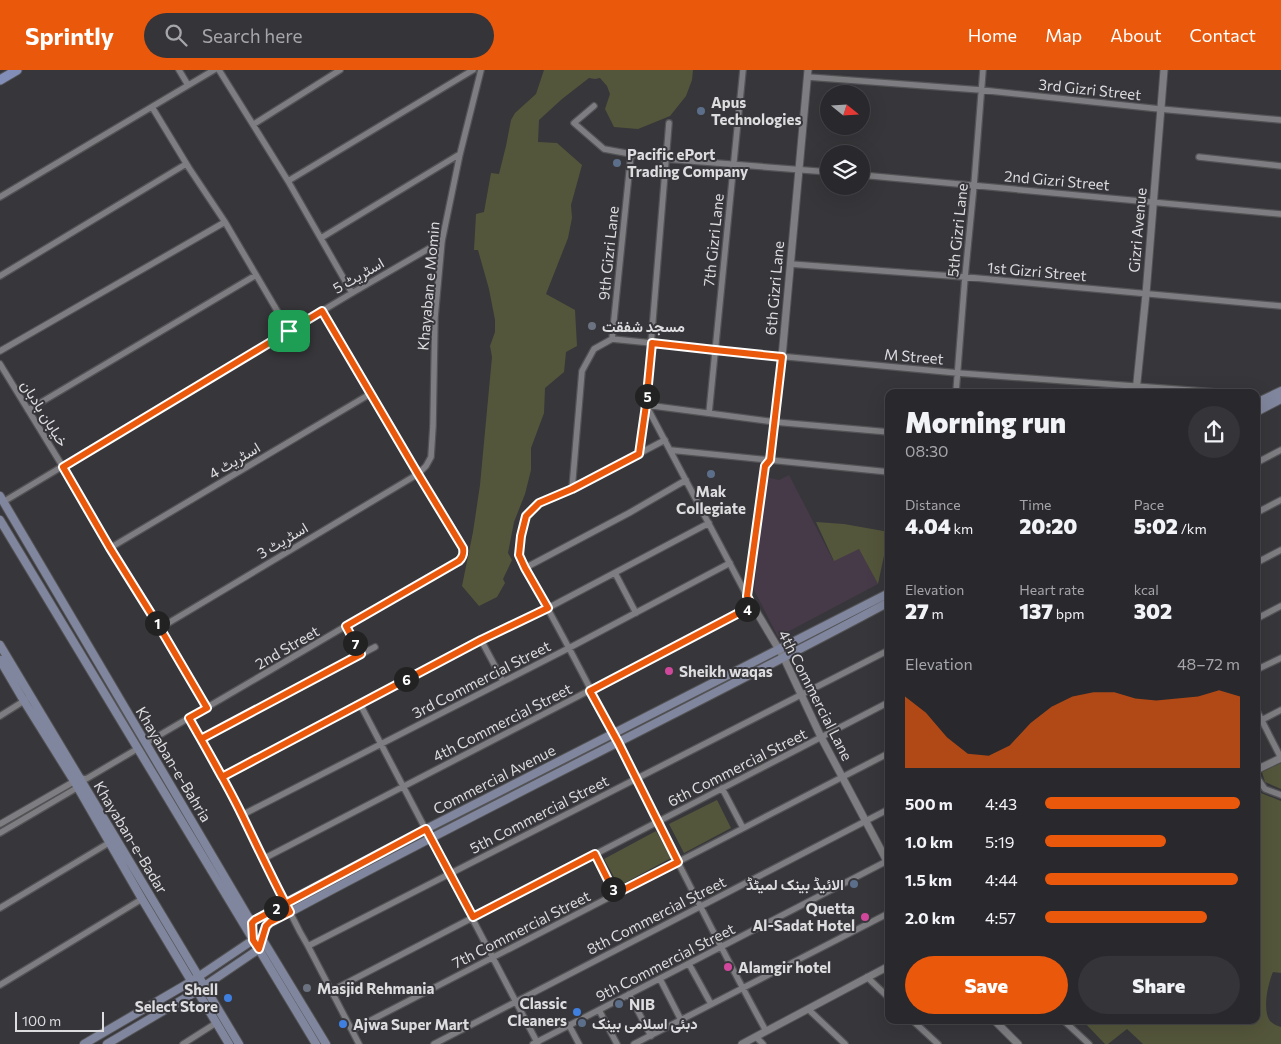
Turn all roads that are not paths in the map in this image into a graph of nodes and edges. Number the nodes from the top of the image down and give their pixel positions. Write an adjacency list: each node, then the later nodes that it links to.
1 (17, 70): 12 (main road)
2 (179, 70): 13 (street)
3 (214, 70): 13 (street)
4 (219, 70): 20 (street)
5 (340, 70): 20 (street)
6 (473, 70): 31 (street)
7 (480, 70): 21 (street, Khayaban e Momin)
8 (743, 70): 26 (street, 7th Gizri Lane)
9 (983, 70): 14 (street, 5th Gizri Lane)
10 (1164, 70): 17 (street, Gizri Avenue)
11 (808, 73): 14 (street, 3rd Gizri Street); 28 (street, 6th Gizri Lane)
12 (0, 80)
13 (188, 85): 16 (street)
14 (981, 90): 17 (street, 3rd Gizri Street); 32 (street, 5th Gizri Lane)
15 (594, 106): 22 (street)
16 (152, 107): 25 (street); 33 (street)
17 (1160, 110): 18 (street, 3rd Gizri Street); 34 (street, Gizri Avenue)
18 (1281, 120)
19 (669, 123): 24 (street)
20 (254, 124): 31 (street)
21 (460, 154): 37 (street); 38 (street, Khayaban e Momin)
22 (631, 154): 24 (street); 48 (street, 9th Gizri Lane)
23 (1199, 158): 27 (street)
24 (666, 159): 26 (street); 49 (street)
25 (186, 164): 36 (street); 40 (street)
26 (733, 164): 28 (street); 50 (street, 7th Gizri Lane)
27 (1281, 166)
28 (800, 170): 29 (street); 39 (street, 6th Gizri Lane)
29 (820, 171)
30 (870, 176): 32 (street, 2nd Gizri Street)
31 (288, 181): 37 (street)
32 (974, 185): 34 (street, 2nd Gizri Street); 42 (street, 5th Gizri Lane)
33 (0, 197)
34 (1154, 202): 35 (street, 2nd Gizri Street); 44 (street, Gizri Avenue)
35 (1281, 214)
36 (225, 222): 41 (street); 51 (street)
37 (321, 238): 43 (street)
38 (442, 241): 43 (street, اسٹریٹ 5); 75 (street, Khayaban e Momin)
39 (790, 264): 42 (street, 1st Gizri Street); 52 (street, 6th Gizri Lane)
40 (0, 276)
41 (256, 276): 47 (street); 62 (street)
42 (965, 277): 44 (street, 1st Gizri Street); 54 (street, 5th Gizri Lane)
43 (352, 293): 46 (street, اسٹریٹ 5)
44 (1146, 294): 45 (street, 1st Gizri Street); 56 (street, Gizri Avenue)
45 (1281, 306)
46 (322, 311): 47 (street, اسٹریٹ 5); 58 (street)
47 (289, 331): 73 (street, اسٹریٹ 5)
48 (612, 339): 49 (street, M Street); 77 (street)
49 (652, 343): 50 (street, M Street); 61 (street)
50 (715, 350): 52 (street, M Street); 64 (street, 7th Gizri Lane)
51 (0, 352)
52 (782, 357): 54 (street, M Street); 65 (street, 6th Gizri Lane)
53 (0, 364): 62 (street, خیابان بادبان)
54 (958, 373): 55 (street, 5th Gizri Lane); 56 (street, M Street)
55 (956, 389)
56 (1136, 389)
57 (1281, 390): 59 (main road)
58 (370, 394): 75 (street); 83 (street, اسٹریٹ 4)
59 (1260, 399)
60 (1281, 399): 63 (main road)
61 (646, 405): 64 (street); 67 (street, 4th Commercial Lane); 70 (street)
62 (28, 410): 73 (street, خیابان بادبان)
63 (1260, 410)
64 (709, 413): 65 (street)
65 (774, 422): 66 (street); 71 (street, 6th Gizri Lane)
66 (885, 432)
67 (665, 440): 68 (street, 4th Commercial Lane); 70 (street)
68 (670, 450): 71 (street); 76 (street, 4th Commercial Lane)
69 (1281, 450): 72 (street)
70 (639, 454): 77 (street)
71 (770, 460): 74 (street); 90 (street, 6th Gizri Lane)
72 (1260, 461)
73 (63, 467): 78 (street, اسٹریٹ 5); 83 (street, خیابان بادبان)
74 (885, 472)
75 (418, 474): 97 (street, 2nd Street); 98 (street, اسٹریٹ 3)
76 (686, 480): 82 (street, 4th Commercial Lane); 87 (street)
77 (572, 489): 87 (street)
78 (2, 499): 126 (main road, Khayaban-e-Bahria)
79 (1281, 500): 80 (street)
80 (1260, 510)
81 (0, 520): 128 (main road, Khayaban-e-Bahria)
82 (709, 523): 86 (street, 4th Commercial Lane); 88 (street)
83 (110, 548): 98 (street, خیابان بادبان)
84 (1281, 550): 85 (street)
85 (1260, 561)
86 (730, 564): 90 (street, 4th Commercial Lane); 95 (street, 3rd Commercial Street)
87 (525, 568): 94 (street)
88 (615, 573): 94 (street); 95 (street)
89 (885, 595): 103 (main road, Commercial Avenue)
90 (747, 596): 92 (street, 4th Commercial Lane)
91 (885, 604): 106 (main road, Commercial Avenue)
92 (752, 606): 103 (street, 4th Commercial Lane); 111 (street, 4th Commercial Street)
93 (1281, 606): 96 (street)
94 (548, 608): 99 (street); 102 (street)
95 (636, 613): 102 (street, 3rd Commercial Street)
96 (1260, 617)
97 (346, 626): 105 (street); 116 (street, 2nd Street)
98 (160, 628): 116 (street, خیابان بادبان)
99 (481, 640): 110 (street); 114 (street)
100 (0, 645): 113 (main road, Khayaban-e-Badar)
101 (375, 647): 105 (street)
102 (569, 648): 110 (street, 3rd Commercial Street); 111 (street)
103 (779, 650): 106 (street, 4th Commercial Lane); 122 (main road, Commercial Avenue)
104 (885, 652): 112 (street, 5th Commercial Street)
105 (361, 654): 124 (street)
106 (784, 658): 112 (street, 4th Commercial Lane); 125 (main road, Commercial Avenue)
107 (1281, 658): 109 (street)
108 (0, 660): 113 (main road, Khayaban-e-Badar)
109 (1260, 668)
110 (503, 681): 127 (street, 3rd Commercial Street)
111 (590, 691): 122 (street); 137 (street, 4th Commercial Street)
112 (801, 695): 123 (street, 4th Commercial Lane); 134 (street, 5th Commercial Street)
113 (28, 699): 118 (street); 136 (main road, Khayaban-e-Badar)
114 (360, 704): 127 (street); 132 (street)
115 (885, 704): 123 (street, 6th Commercial Street)
116 (207, 708): 119 (street, 2nd Street)
117 (1281, 710): 120 (street)
118 (0, 716)
119 (189, 718): 124 (street); 126 (street, 2nd Street)
120 (1260, 720)
121 (1260, 723): 130 (street)
122 (613, 734): 125 (street); 146 (main road, Commercial Avenue)
123 (821, 737): 133 (street, 4th Commercial Lane); 138 (street, 6th Commercial Street)
124 (201, 739): 132 (street)
125 (618, 742): 134 (street); 149 (main road, Commercial Avenue)
126 (146, 744): 148 (main road, Khayaban-e-Bahria)
127 (381, 744): 137 (street); 141 (street, 3rd Commercial Street)
128 (137, 749): 136 (street); 151 (main road, Khayaban-e-Bahria)
129 (885, 756): 133 (street, 7th Commercial Street)
130 (1281, 758): 131 (street)
131 (1260, 768)
132 (222, 777): 141 (street)
133 (842, 777): 142 (street, 4th Commercial Lane); 145 (street, 7th Commercial Street)
134 (636, 779): 143 (street); 157 (street, 5th Commercial Street)
135 (1260, 781): 139 (street)
136 (80, 782): 144 (street); 147 (street); 150 (main road, Khayaban-e-Badar)
137 (403, 787): 146 (street); 154 (street, 4th Commercial Street)
138 (722, 788): 143 (street, 6th Commercial Street); 145 (street)
139 (1281, 795)
140 (885, 811): 142 (street, 8th Commercial Street)
141 (242, 815): 154 (street)
142 (865, 821): 153 (street, 4th Commercial Lane); 161 (street, 8th Commercial Street)
143 (658, 822): 152 (street, 6th Commercial Street); 155 (street)
144 (0, 824)
145 (743, 828): 155 (street, 7th Commercial Street)
146 (426, 829): 149 (street); 160 (main road, Commercial Avenue)
147 (0, 833)
148 (202, 838): 151 (main road); 166 (main road, Khayaban-e-Bahria)
149 (430, 838): 157 (street); 163 (main road, Commercial Avenue)
150 (112, 841): 159 (main road, Khayaban-e-Badar); 162 (street); 178 (main road, Khayaban-e-Badar)
151 (194, 843): 168 (main road, Khayaban-e-Bahria)
152 (595, 854): 158 (street); 165 (street, 6th Commercial Street)
153 (885, 857)
154 (263, 859): 160 (street)
155 (678, 862): 158 (street, 7th Commercial Street); 161 (street)
156 (885, 864): 170 (street, 9th Commercial Street)
157 (449, 874): 165 (street); 169 (street, 5th Commercial Street)
158 (615, 894): 173 (street, 7th Commercial Street)
159 (142, 898): 178 (main road, Khayaban-e-Badar); 180 (street)
160 (285, 903): 163 (street); 166 (main road, Commercial Avenue)
161 (699, 907): 170 (street); 187 (street, 8th Commercial Street)
162 (0, 908)
163 (290, 912): 167 (main road, Commercial Avenue); 169 (street)
164 (885, 915): 182 (street)
165 (473, 917): 173 (street); 184 (street, 6th Commercial Street)
166 (252, 923): 167 (main road, Khayaban-e-Bahria); 168 (main road)
167 (262, 939): 171 (main road, Commercial Avenue); 208 (main road, Khayaban-e-Bahria)
168 (253, 940): 171 (main road, Khayaban-e-Bahria); 178 (main road)
169 (308, 946): 184 (street)
170 (721, 947): 175 (street, 9th Commercial Street); 182 (street)
171 (259, 949): 172 (main road); 174 (main road, Khayaban-e-Bahria)
172 (248, 957): 174 (main road); 181 (main road)
173 (493, 957): 187 (street); 197 (street, 7th Commercial Street)
174 (266, 962): 207 (main road, Khayaban-e-Bahria)
175 (689, 964): 179 (street, 9th Commercial Street); 188 (street)
176 (885, 968): 177 (street)
177 (867, 978): 186 (street); 189 (street)
178 (195, 979): 181 (main road, Khayaban-e-Badar); 183 (main road, Khayaban-e-Badar); 202 (main road)
179 (660, 979): 185 (street, 9th Commercial Street); 191 (street)
180 (0, 985)
181 (204, 986): 183 (main road); 206 (main road, Khayaban-e-Badar)
182 (742, 988): 188 (street); 198 (street)
183 (197, 991): 192 (main road, Khayaban-e-Badar); 203 (main road)
184 (330, 991): 197 (street)
185 (629, 994): 190 (street, 9th Commercial Street); 200 (street)
186 (885, 994)
187 (516, 1002): 201 (street); 210 (street, 8th Commercial Street)
188 (711, 1004): 191 (street)
189 (808, 1009): 198 (street); 216 (street)
190 (599, 1010): 196 (street, 9th Commercial Street); 212 (street)
191 (681, 1020): 200 (street)
192 (216, 1023): 204 (street); 205 (main road, Khayaban-e-Badar)
193 (916, 1024): 217 (street)
194 (998, 1024): 218 (street)
195 (1067, 1024): 219 (street)
196 (569, 1025): 201 (street, 9th Commercial Street); 211 (street)
197 (352, 1030): 209 (street)
198 (766, 1032): 199 (street)
199 (756, 1037): 214 (street); 215 (street)
200 (648, 1039): 213 (street)
201 (536, 1043)
202 (84, 1044)
203 (107, 1044)
204 (183, 1044)
205 (229, 1044)
206 (239, 1044)
207 (316, 1044)
208 (326, 1044)
209 (359, 1044)
210 (434, 1044)
211 (580, 1044)
212 (617, 1044)
213 (634, 1044)
214 (742, 1044)
215 (763, 1044)
216 (845, 1044)
217 (938, 1044)
218 (1018, 1044)
219 (1089, 1044)

